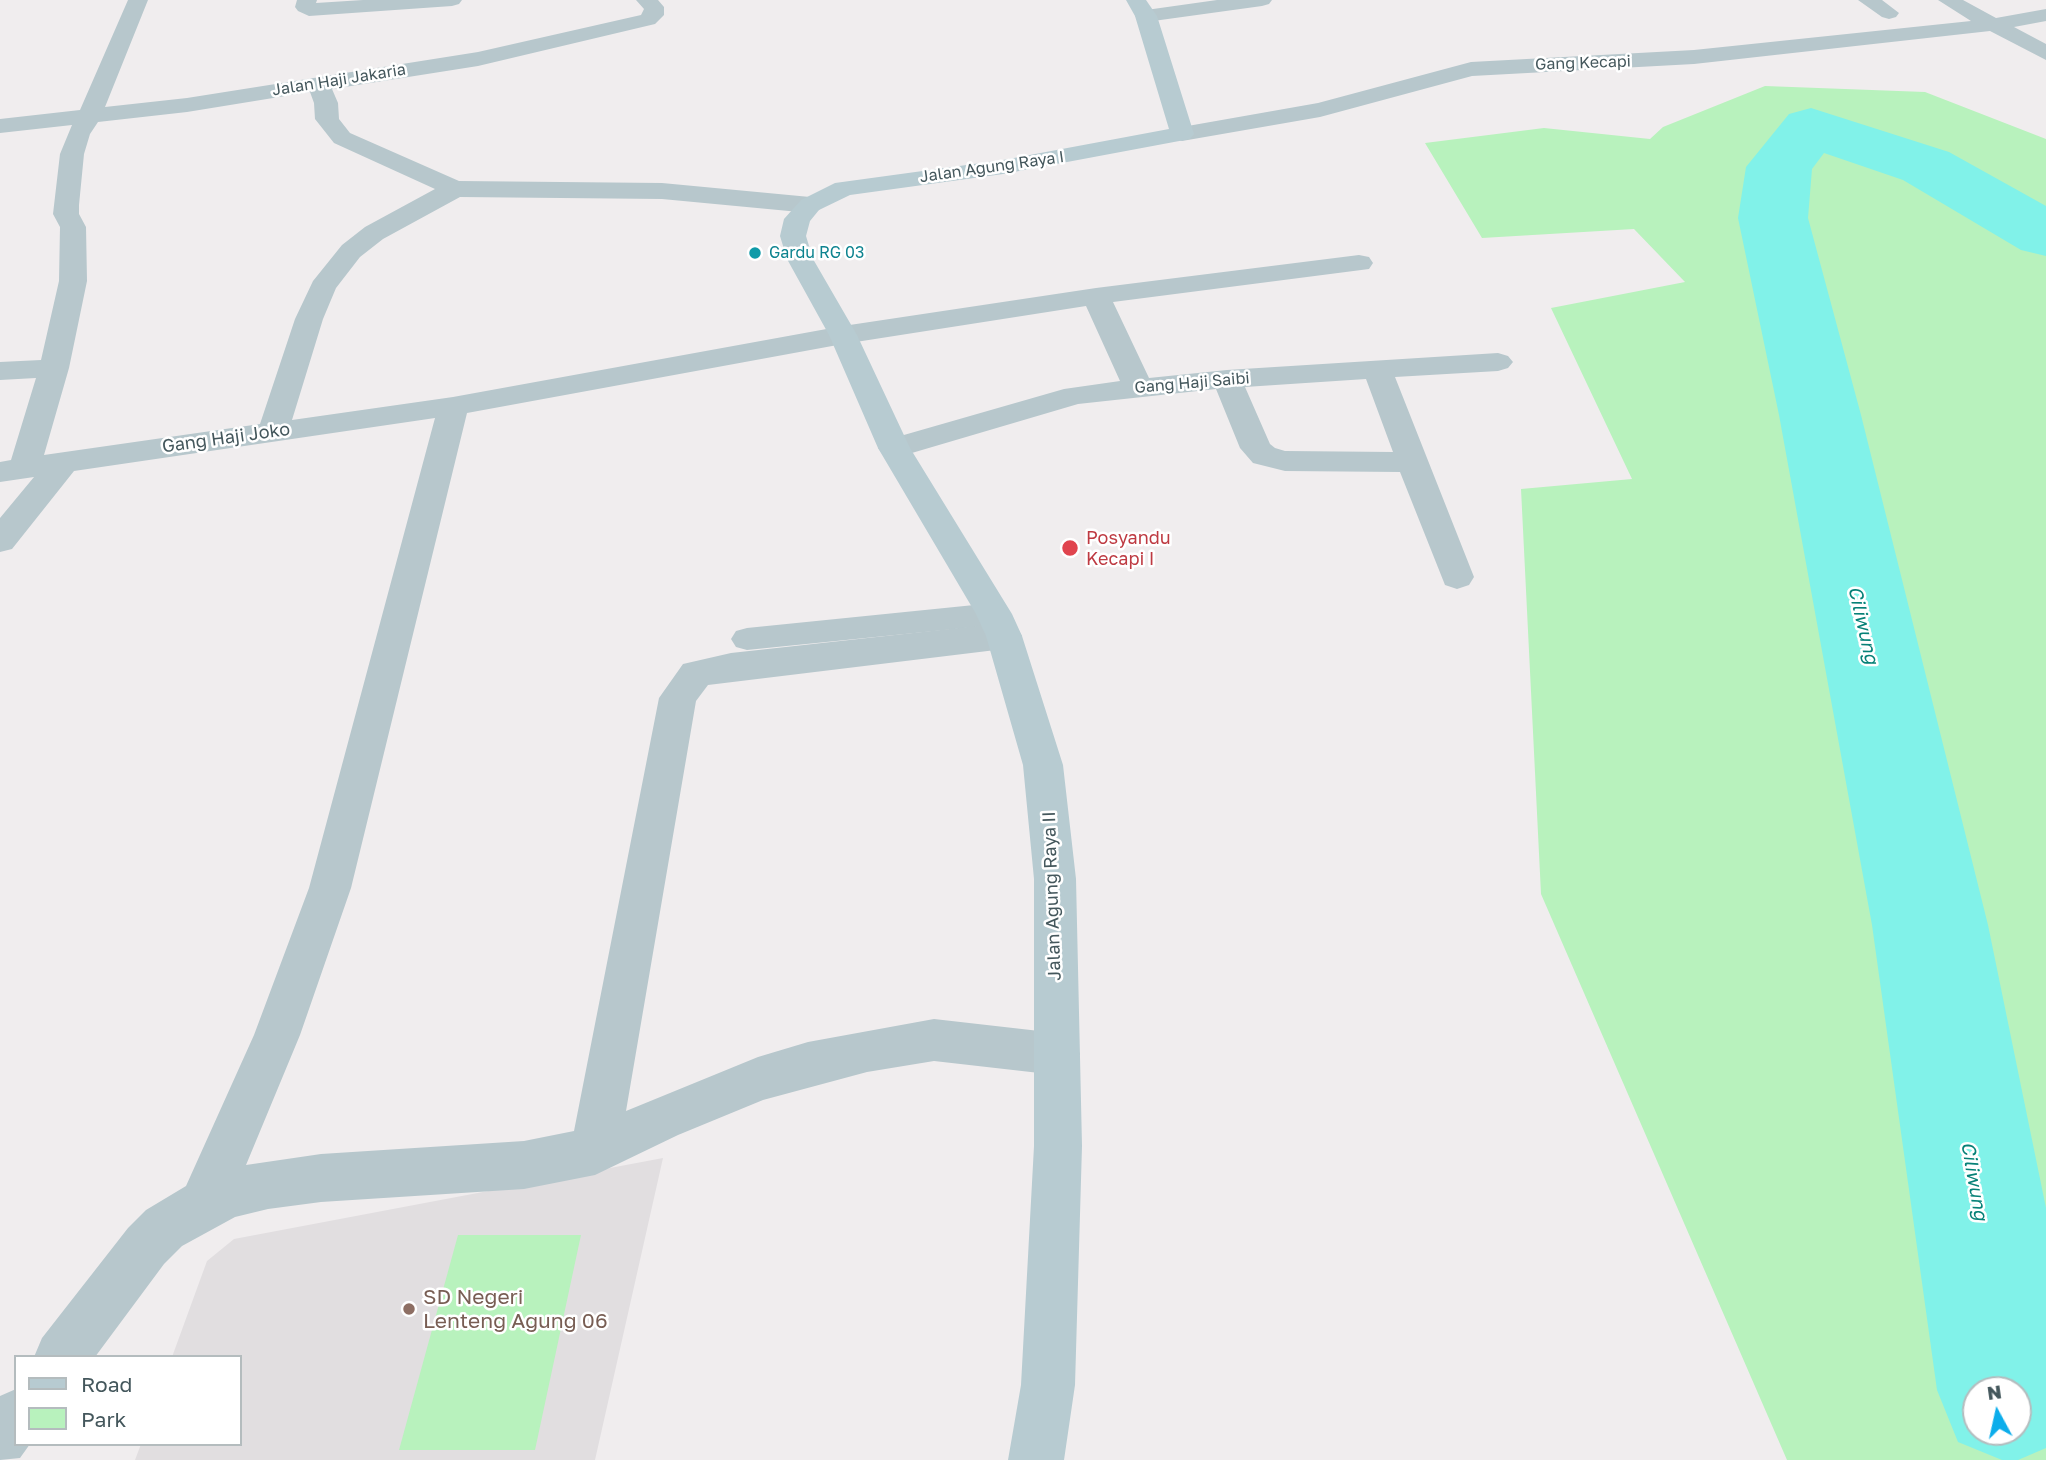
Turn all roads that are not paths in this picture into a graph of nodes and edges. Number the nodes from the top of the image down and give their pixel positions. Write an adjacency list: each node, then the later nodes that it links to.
1 (138, 0): 14 (street)
2 (307, 0): 3 (street)
3 (452, 0)
4 (646, 0): 13 (street, Jalan Haji Jakaria)
5 (1262, 0): 8 (street)
6 (1868, 0): 9 (street)
7 (1948, 0): 11 (street)
8 (1141, 8): 16 (street)
9 (1889, 13)
10 (2046, 15): 11 (street, Gang Kecapi)
11 (1991, 25): 12 (street); 16 (street, Gang Kecapi)
12 (2046, 53)
13 (318, 83): 14 (street, Jalan Haji Jakaria); 17 (street)
14 (89, 117): 15 (street, Jalan Haji Jakaria); 23 (street)
15 (0, 126)
16 (1182, 134): 18 (street, Jalan Agung Raya I)
17 (455, 190): 18 (street); 29 (street)
18 (810, 205): 21 (street)
19 (1359, 263): 20 (street, Gang Haji Joko)
20 (1096, 296): 21 (street, Gang Haji Joko); 27 (street)
21 (843, 335): 28 (street, Gang Haji Joko); 30 (street, Jalan Agung Raya II)
22 (1498, 362): 24 (street, Gang Haji Saibi)
23 (54, 368): 25 (street); 33 (street)
24 (1377, 370): 26 (street, Gang Haji Saibi); 32 (street)
25 (0, 371)
26 (1227, 379): 27 (street, Gang Haji Saibi); 32 (street)
27 (1138, 387): 30 (street, Gang Haji Saibi)
28 (453, 406): 29 (street, Gang Haji Joko); 40 (street)
29 (272, 431): 31 (street, Gang Haji Joko)
30 (894, 448): 36 (street, Jalan Agung Raya II)
31 (64, 462): 33 (street, Gang Haji Joko); 34 (street)
32 (1413, 462): 35 (street)
33 (13, 470)
34 (0, 541)
35 (1457, 577)
36 (999, 625): 37 (lane); 38 (street, Jalan Agung Raya II); 39 (street)
37 (747, 639)
38 (1057, 1054): 39 (street); 44 (street, Jalan Agung Raya II)
39 (595, 1151): 40 (street)
40 (204, 1204): 41 (street)
41 (63, 1355)
42 (14, 1420): 43 (street)
43 (0, 1438)
44 (1036, 1460)

